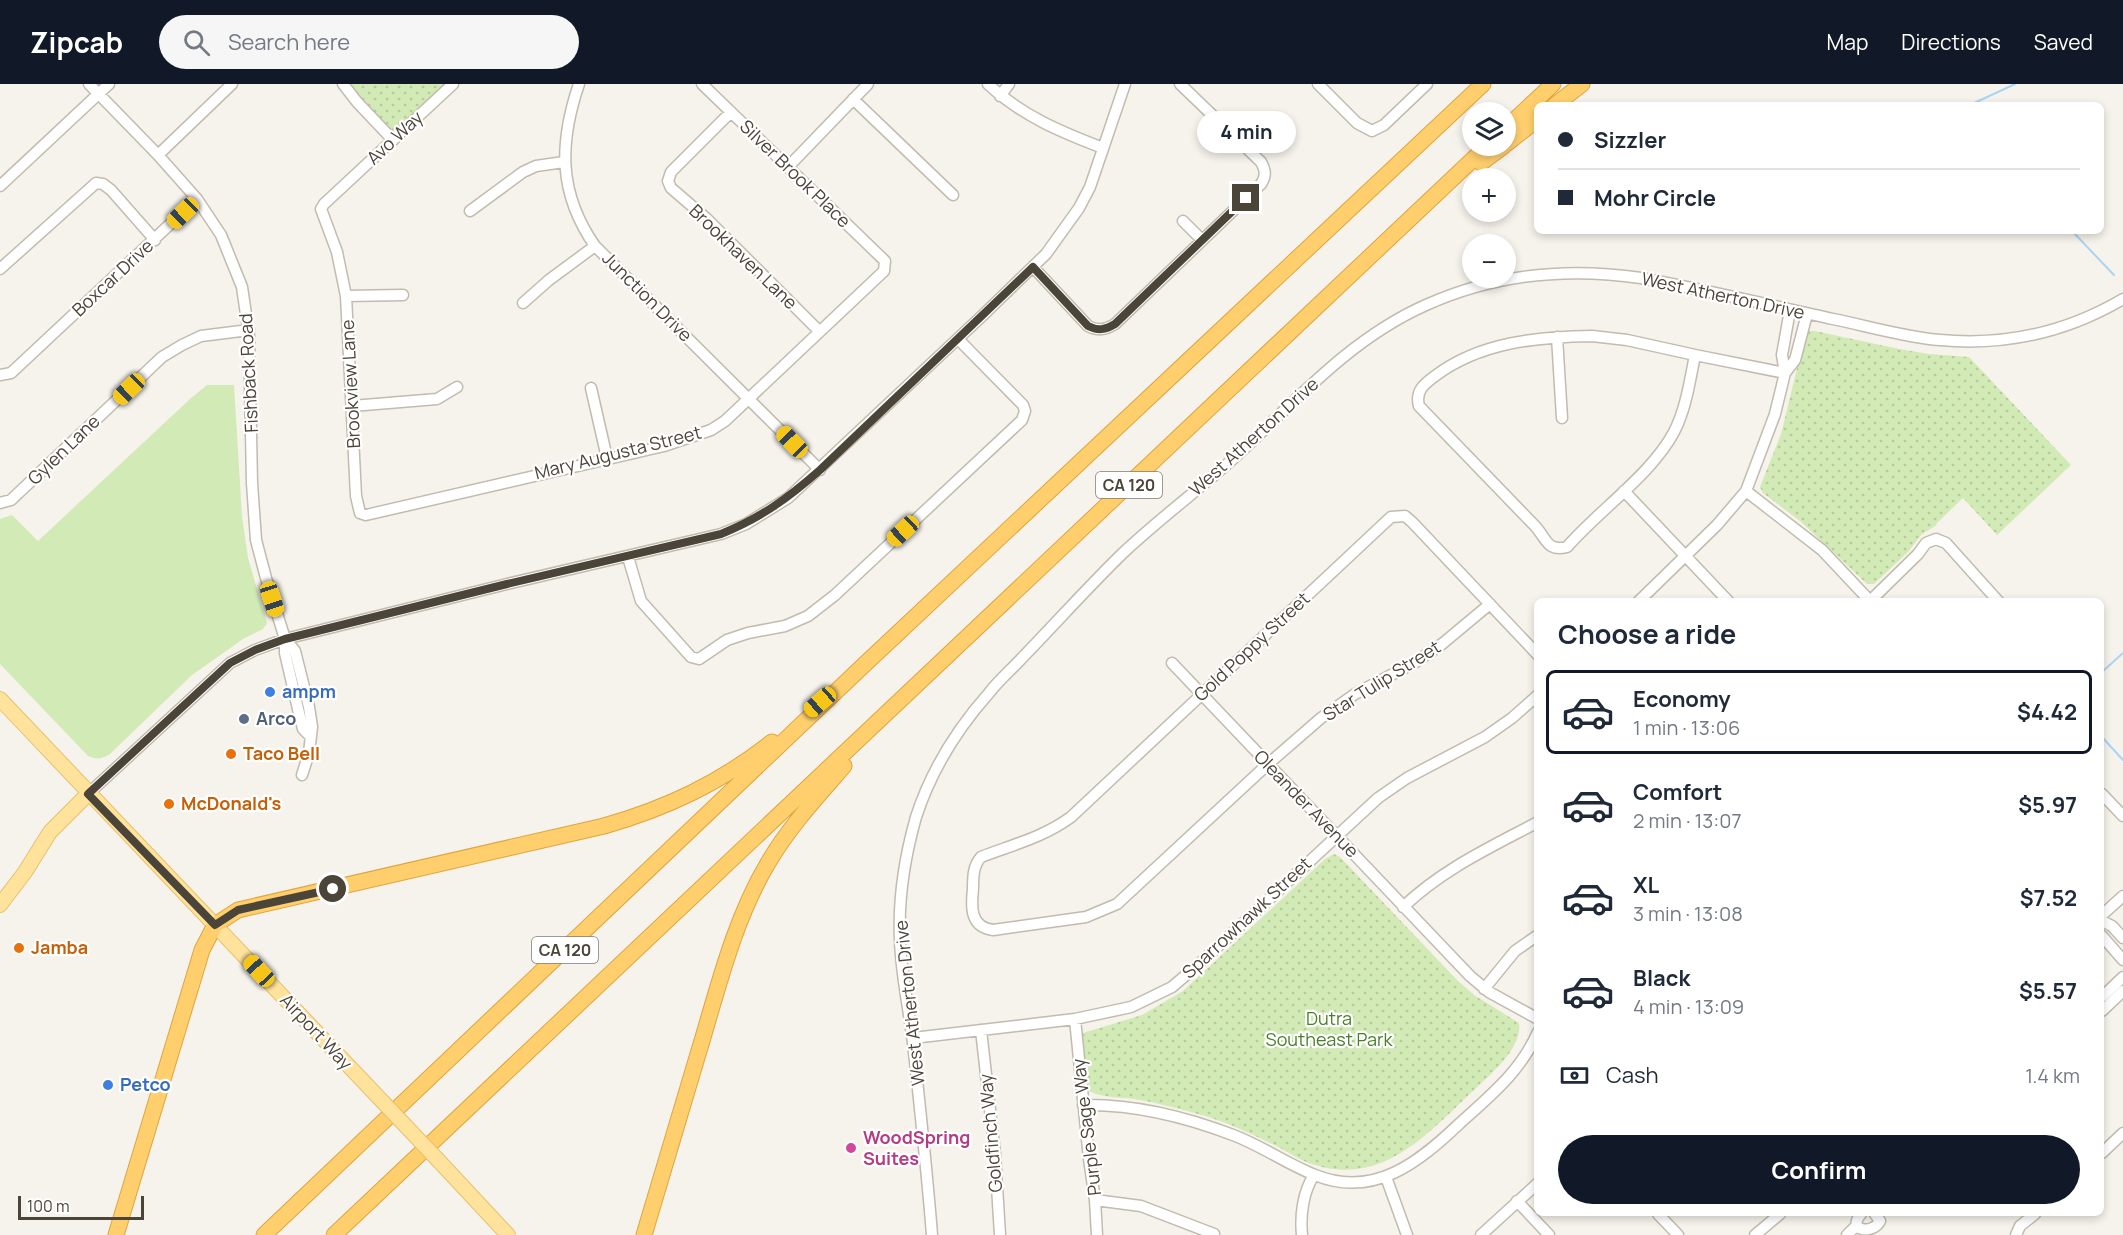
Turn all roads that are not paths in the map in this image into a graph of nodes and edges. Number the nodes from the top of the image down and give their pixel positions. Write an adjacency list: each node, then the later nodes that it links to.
1 (89, 84): 19 (street, Fishback Road)
2 (109, 84): 19 (street)
3 (232, 84): 29 (street)
4 (343, 84): 27 (street)
5 (453, 84): 27 (street, Avo Way)
6 (579, 84): 32 (street, Junction Drive)
7 (702, 84): 23 (street, Silver Brook Place)
8 (868, 84): 21 (street)
9 (988, 84): 20 (street)
10 (1009, 84): 20 (street)
11 (1125, 84): 28 (street)
12 (1180, 84): 42 (street)
13 (1318, 84): 14 (street)
14 (1427, 84)
15 (1470, 84): 53 (highway)
16 (1483, 84): 53 (highway, CA 120)
17 (1553, 84): 24 (highway)
18 (1582, 84): 22 (highway)
19 (99, 94): 29 (street, Fishback Road); 34 (street)
20 (1000, 96): 28 (street)
21 (853, 99): 33 (street); 37 (street)
22 (1559, 102)
23 (731, 112): 33 (street, Silver Brook Place); 55 (street, Brookhaven Lane)
24 (1516, 119)
25 (1534, 122): 26 (highway)
26 (1516, 136)
27 (393, 140): 36 (street, Avo Way)
28 (1103, 148): 45 (street)
29 (158, 155): 38 (street, Fishback Road)
30 (1477, 156): 35 (highway, CA 120)
31 (1491, 156): 35 (highway)
32 (564, 162): 39 (street); 43 (street, Junction Drive)
33 (788, 167): 44 (street, Silver Brook Place)
34 (0, 186)
35 (1443, 187): 84 (highway, CA 120)
36 (336, 193): 48 (street, Brookview Lane)
37 (953, 195)
38 (197, 199): 41 (street, Boxcar Drive); 54 (street, Fishback Road)
39 (470, 211)
40 (1183, 221): 42 (street)
41 (155, 240): 46 (street); 60 (street, Boxcar Drive)
42 (1202, 240): 45 (street)
43 (595, 246): 50 (street); 63 (street, Junction Drive)
44 (886, 265): 55 (street, Mary Augusta Street)
45 (1033, 267): 57 (street)
46 (0, 270)
47 (403, 295): 48 (street)
48 (346, 296): 64 (street, Brookview Lane)
49 (2123, 299): 52 (street, West Atherton Drive)
50 (523, 303)
51 (1790, 310): 52 (street, West Atherton Drive); 59 (street); 113 (street, West Atherton Drive)
52 (1807, 314): 59 (street)
53 (1233, 319): 83 (highway, CA 120)
54 (249, 330): 71 (street, Gylen Lane); 80 (street, Fishback Road)
55 (819, 331): 63 (street, Mary Augusta Street)
56 (1557, 337): 58 (street); 65 (street); 68 (street)
57 (958, 339): 67 (street); 72 (street)
58 (1695, 356): 59 (street); 68 (street)
59 (1785, 373): 69 (street)
60 (0, 375)
61 (457, 387): 64 (street)
62 (591, 388): 66 (street)
63 (750, 399): 66 (street, Mary Augusta Street); 67 (street, Junction Drive)
64 (352, 406): 70 (street, Brookview Lane)
65 (1562, 418)
66 (607, 458): 70 (street, Mary Augusta Street)
67 (820, 470): 72 (street)
68 (1624, 491): 73 (street)
69 (1746, 491): 73 (street); 76 (street)
70 (430, 499)
71 (0, 503)
72 (628, 557): 80 (street)
73 (1685, 557): 74 (street); 75 (street)
74 (1642, 598)
75 (1725, 598)
76 (1867, 598)
77 (1873, 598): 78 (street)
78 (1995, 598)
79 (1490, 604): 81 (street); 85 (street, Gold Poppy Street); 88 (street, Star Tulip Street)
80 (285, 639): 89 (street, Fishback Road); 90 (street)
81 (1534, 651)
82 (1172, 663): 85 (street, Oleander Avenue)
83 (865, 664): 101 (highway); 130 (highway, CA 120)
84 (907, 694): 131 (highway, CA 120); 133 (highway)
85 (1202, 694): 88 (street, Oleander Avenue); 95 (street, Gold Poppy Street)
86 (0, 699): 90 (main road, Airport Way)
87 (1534, 699): 94 (street, Sparrowhawk Street)
88 (1268, 764): 94 (street, Oleander Avenue); 95 (street, Star Tulip Street)
89 (302, 775)
90 (88, 794): 97 (main road); 101 (main road, Airport Way)
91 (2104, 796): 92 (street)
92 (2123, 816)
93 (1534, 824): 98 (street)
94 (1336, 836): 98 (street, Oleander Avenue); 111 (street, Sparrowhawk Street)
95 (1142, 881)
96 (2123, 896): 99 (street)
97 (0, 905)
98 (1403, 907): 107 (street, Oleander Avenue)
99 (2104, 913)
100 (2104, 922): 103 (street)
101 (215, 925): 129 (highway); 132 (main road, Airport Way, bridge)
102 (2104, 938): 105 (street)
103 (2123, 938)
104 (1534, 939): 107 (street)
105 (2123, 960)
106 (2121, 986): 108 (street); 109 (street)
107 (1484, 989): 110 (street, Oleander Avenue)
108 (2104, 996)
109 (2104, 1008)
110 (1534, 1017)
111 (1075, 1019): 112 (street, Sparrowhawk Street); 115 (street, Purple Sage Way)
112 (981, 1030): 113 (street, Sparrowhawk Street); 135 (street, Goldfinch Way)
113 (913, 1038): 134 (street, West Atherton Drive)
114 (1534, 1040): 119 (street)
115 (1083, 1105): 118 (street); 121 (street, Purple Sage Way)
116 (2123, 1133): 117 (street)
117 (2104, 1151)
118 (1314, 1175): 119 (street); 137 (street)
119 (1386, 1177): 138 (street)
120 (1534, 1186): 122 (street)
121 (1095, 1200): 128 (street); 136 (street, Purple Sage Way)
122 (1517, 1201): 139 (street); 140 (street)
123 (1660, 1216): 141 (street)
124 (1778, 1216): 142 (street)
125 (2032, 1216): 144 (street)
126 (1881, 1221): 127 (street)
127 (1860, 1227): 143 (street)
128 (1214, 1234)
129 (116, 1235)
130 (264, 1235)
131 (334, 1235)
132 (508, 1235)
133 (644, 1235)
134 (932, 1235)
135 (1000, 1235)
136 (1097, 1235)
137 (1302, 1235)
138 (1407, 1235)
139 (1481, 1235)
140 (1549, 1235)
141 (1678, 1235)
142 (1755, 1235)
143 (1847, 1235)
144 (2016, 1235)

